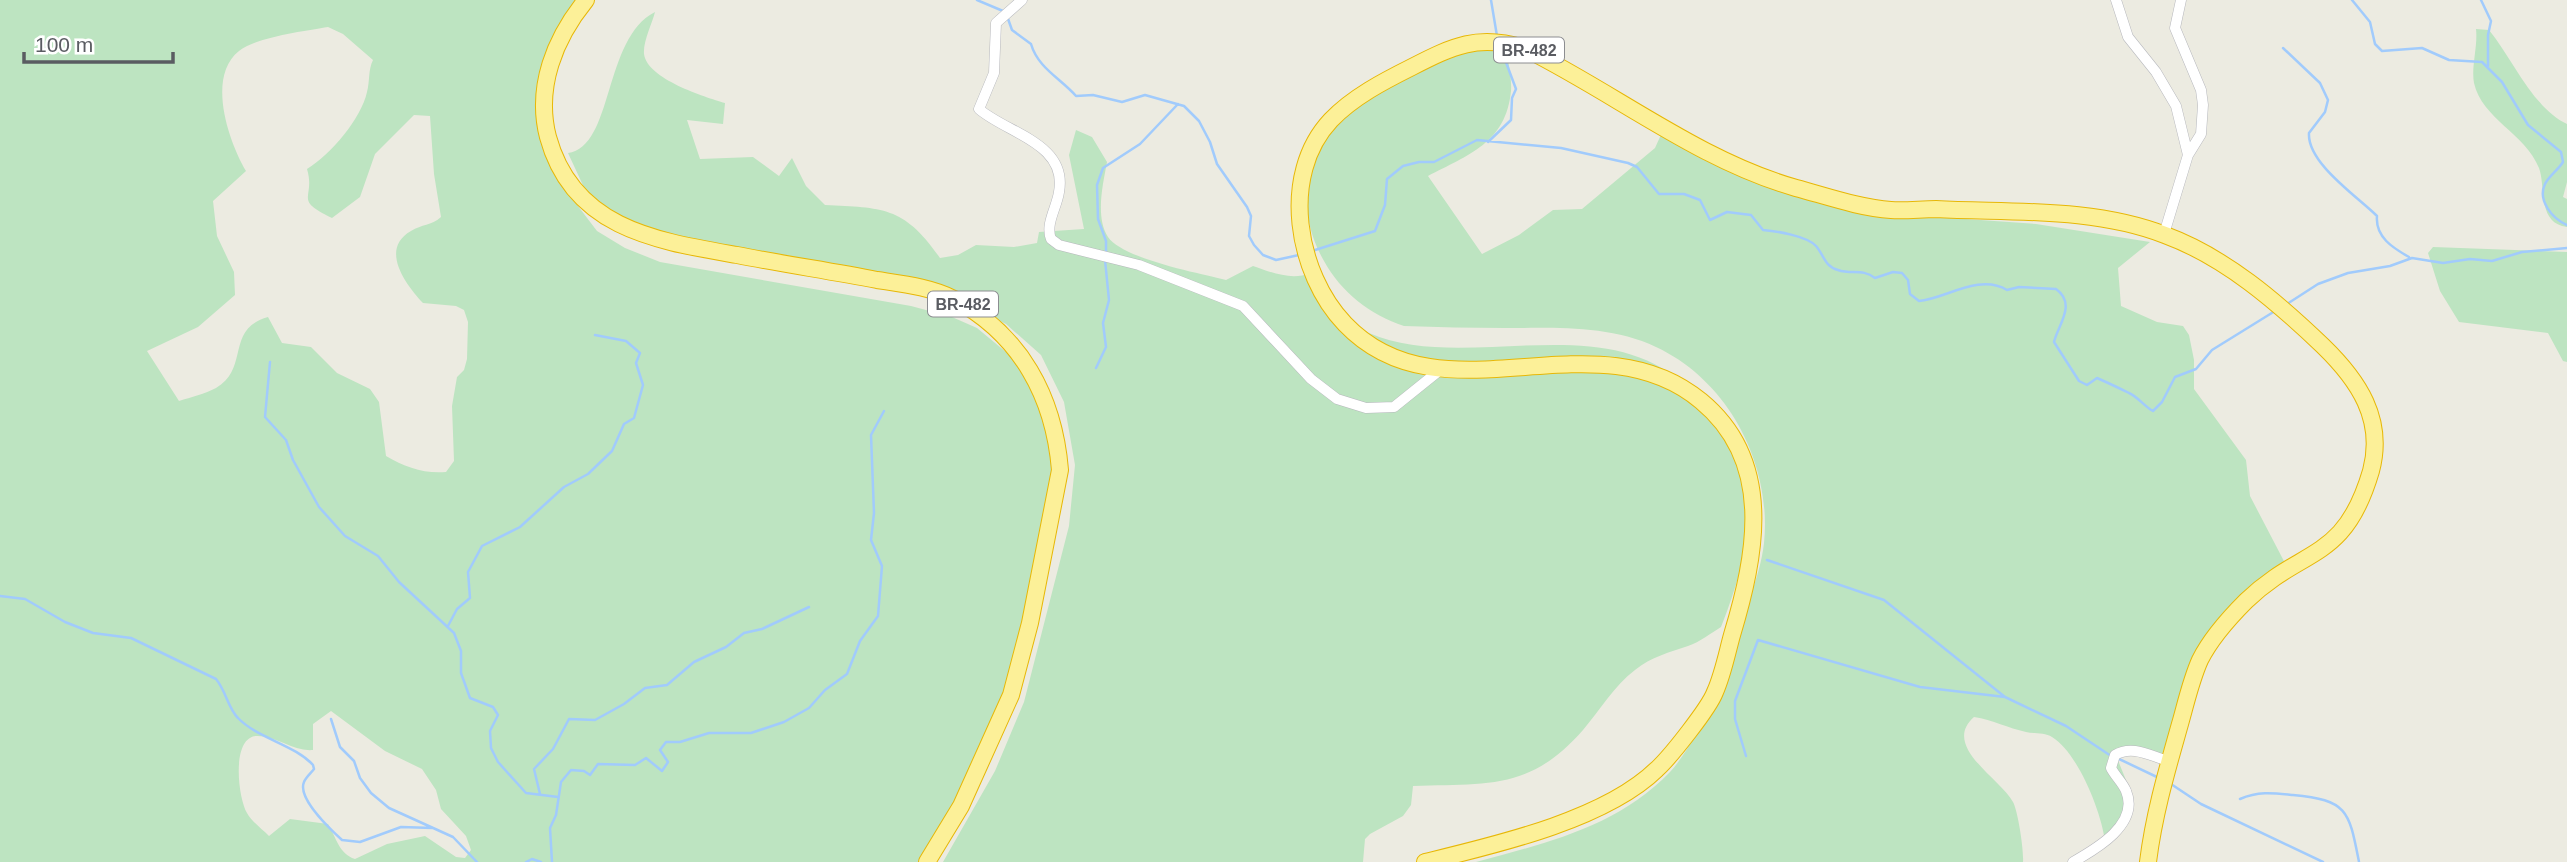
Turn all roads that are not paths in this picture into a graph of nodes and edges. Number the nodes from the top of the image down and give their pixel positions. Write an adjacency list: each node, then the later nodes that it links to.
1 (586, 0): 9 (highway, BR-482)
2 (1022, 0): 7 (street)
3 (2116, 0): 5 (street)
4 (2181, 0): 5 (street)
5 (2188, 155): 6 (street)
6 (2164, 234): 7 (highway, BR-482); 8 (highway, BR-482)
7 (1440, 369): 10 (highway, BR-482)
8 (2169, 761): 11 (street); 12 (highway, BR-482)
9 (927, 862)
10 (1425, 862)
11 (2073, 862)
12 (2148, 862)

